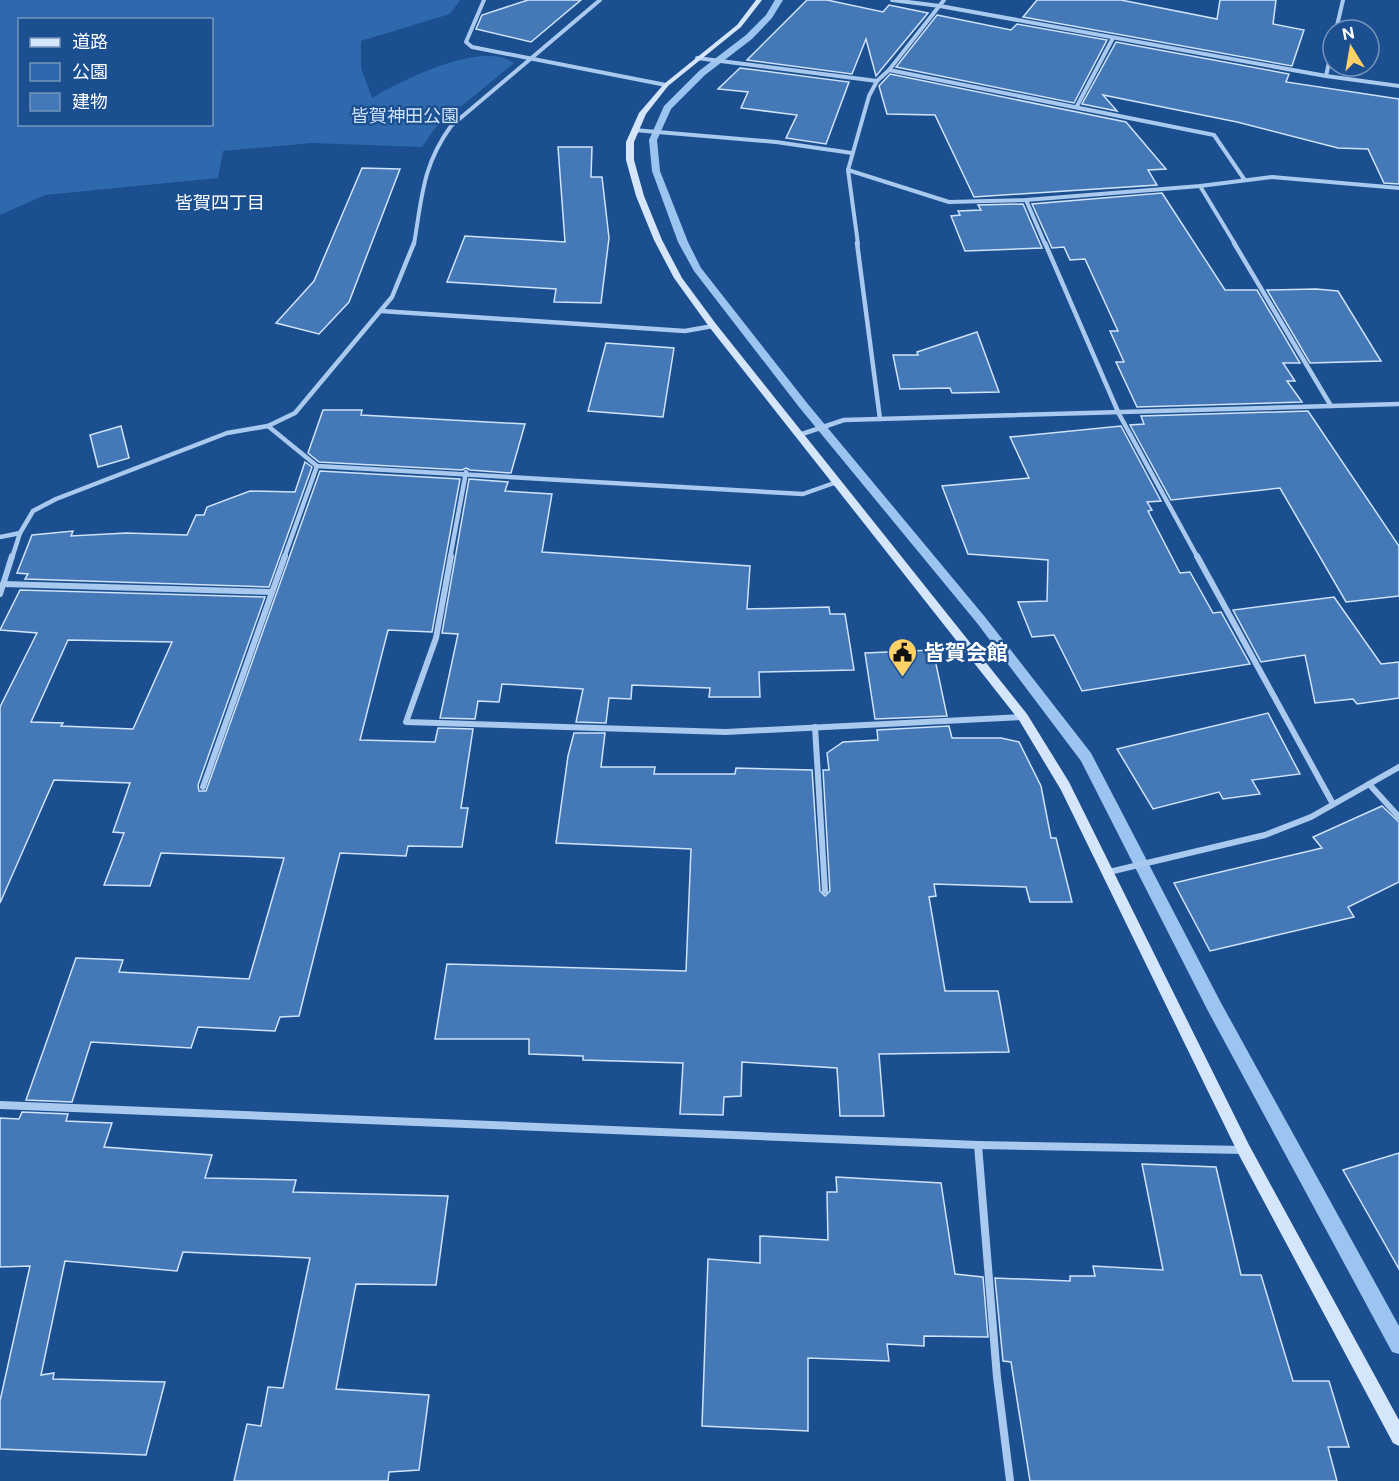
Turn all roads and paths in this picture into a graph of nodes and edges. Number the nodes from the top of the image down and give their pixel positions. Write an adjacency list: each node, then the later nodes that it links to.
1 (484, 0): 10 (street)
2 (600, 0): 10 (street)
3 (759, 0): 11 (street)
4 (892, 0): 7 (street)
5 (944, 0): 7 (street)
6 (1343, 0): 8 (street)
7 (940, 6): 9 (street); 12 (street)
8 (1339, 18)
9 (1113, 38): 13 (street); 18 (street)
10 (531, 57): 16 (street); 26 (street)
11 (697, 58): 15 (street); 16 (street)
12 (889, 70): 15 (street); 18 (street)
13 (1321, 75)
14 (1341, 78): 17 (street)
15 (877, 81): 20 (street)
16 (666, 85): 19 (street)
17 (1399, 86)
18 (1077, 106): 22 (street)
19 (634, 130): 20 (street); 27 (street)
20 (852, 153): 21 (street)
21 (848, 170): 25 (street); 31 (street)
22 (1244, 179): 23 (street); 24 (street)
23 (1200, 186): 25 (street); 29 (street)
24 (1399, 188)
25 (1026, 200): 30 (street)
26 (381, 311): 27 (street); 32 (street)
27 (713, 326): 33 (street)
28 (1399, 404): 29 (street)
29 (1331, 406): 30 (street)
30 (1119, 414): 31 (street); 47 (street)
31 (880, 419): 33 (street)
32 (268, 426): 34 (street); 37 (street)
33 (799, 435): 36 (street)
34 (317, 466): 35 (street); 40 (street)
35 (466, 472): 36 (street); 43 (street)
36 (837, 482): 42 (street)
37 (20, 533): 38 (street); 39 (street)
38 (0, 537)
39 (3, 584): 40 (street); 41 (street)
40 (272, 592): 46 (street)
41 (0, 594)
42 (1023, 717): 43 (street); 49 (street)
43 (814, 727): 50 (street)
44 (1399, 767): 45 (street)
45 (1369, 784): 47 (street); 48 (street)
46 (203, 787)
47 (1333, 804): 49 (street)
48 (1399, 817)
49 (1109, 872): 53 (street)
50 (825, 891)
51 (0, 1105): 52 (street)
52 (978, 1145): 53 (street); 55 (street)
53 (1244, 1150): 54 (street)
54 (1399, 1437)
55 (1010, 1481)

